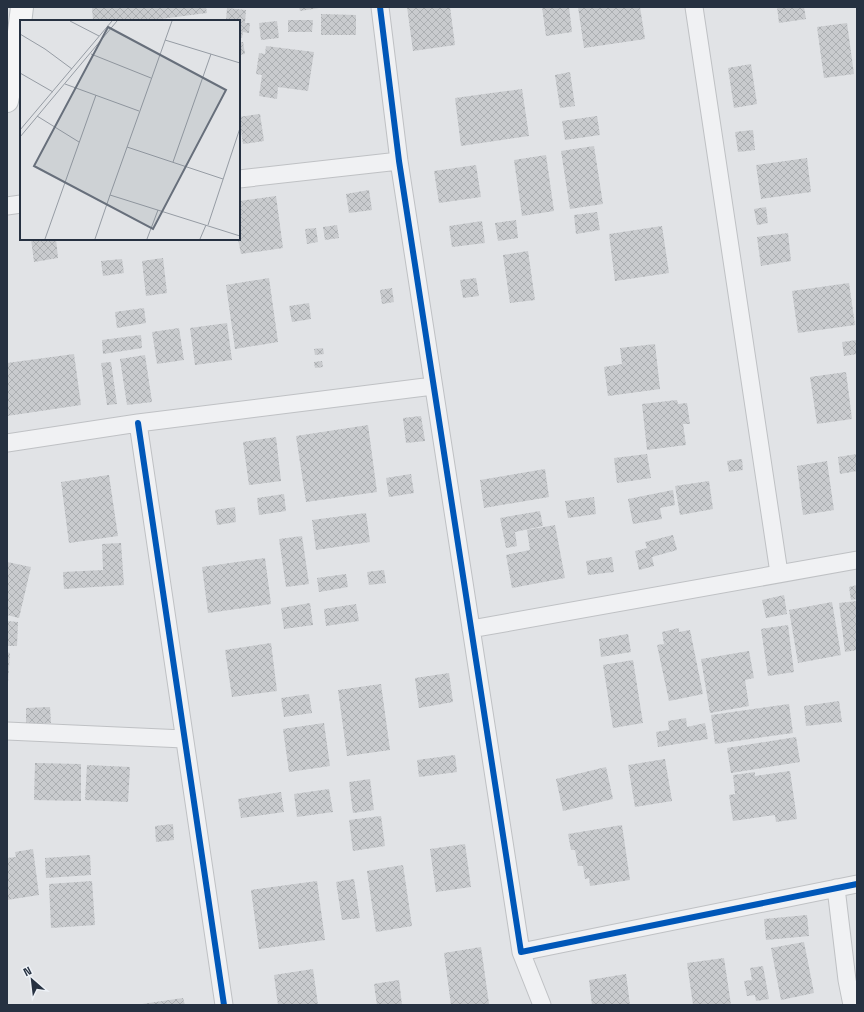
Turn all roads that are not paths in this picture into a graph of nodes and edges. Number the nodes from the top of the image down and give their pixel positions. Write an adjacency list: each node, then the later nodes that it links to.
1 (22, 7): 4 (main road)
2 (380, 7): 7 (street)
3 (694, 7): 15 (street)
4 (20, 20)
5 (20, 24): 6 (main road)
6 (7, 101)
7 (399, 161): 8 (street); 11 (street)
8 (240, 179)
9 (20, 204): 10 (street)
10 (7, 206)
11 (433, 386): 12 (street); 16 (street)
12 (138, 423): 13 (street); 18 (street)
13 (7, 443)
14 (857, 560): 15 (street)
15 (779, 574): 16 (street)
16 (471, 629): 21 (street)
17 (7, 731): 18 (street)
18 (184, 739): 22 (street)
19 (857, 884): 20 (street)
20 (836, 888): 21 (street); 24 (street)
21 (521, 952): 23 (street)
22 (224, 1005)
23 (542, 1005)
24 (852, 1005)

